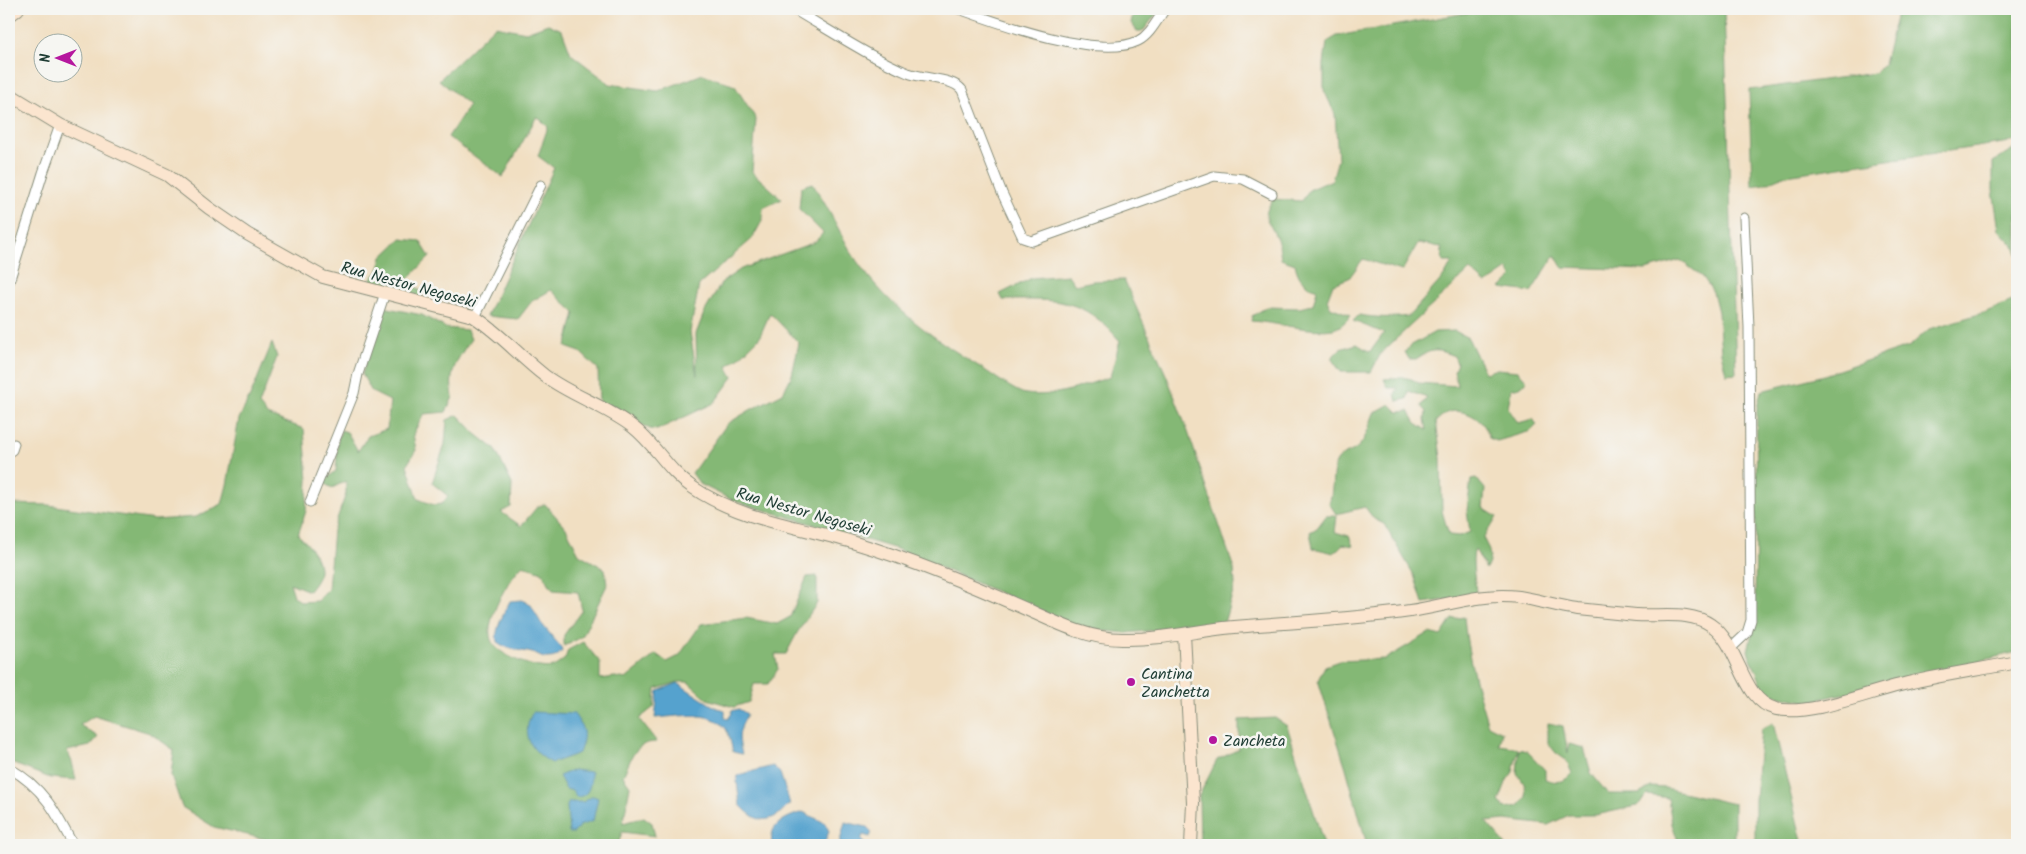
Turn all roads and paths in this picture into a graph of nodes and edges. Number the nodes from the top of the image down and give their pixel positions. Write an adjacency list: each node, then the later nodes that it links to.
1 (18, 9): 5 (street)
2 (793, 9): 9 (street)
3 (959, 9): 4 (street)
4 (1165, 9)
5 (9, 16)
6 (9, 94): 7 (street, Rua Nestor Negoseki)
7 (60, 126): 11 (street); 12 (street, Rua Nestor Negoseki)
8 (541, 185): 13 (street)
9 (1272, 194)
10 (1744, 218): 18 (street)
11 (9, 282)
12 (385, 293): 13 (street, Rua Nestor Negoseki); 16 (street)
13 (475, 317): 17 (street, Rua Nestor Negoseki)
14 (14, 444): 15 (street)
15 (9, 452)
16 (310, 502)
17 (1184, 634): 18 (street, Rua Nestor Negoseki); 22 (street)
18 (1731, 648): 19 (street, Rua Nestor Negoseki)
19 (2017, 662)
20 (9, 768): 21 (street)
21 (73, 845)
22 (1191, 845)

